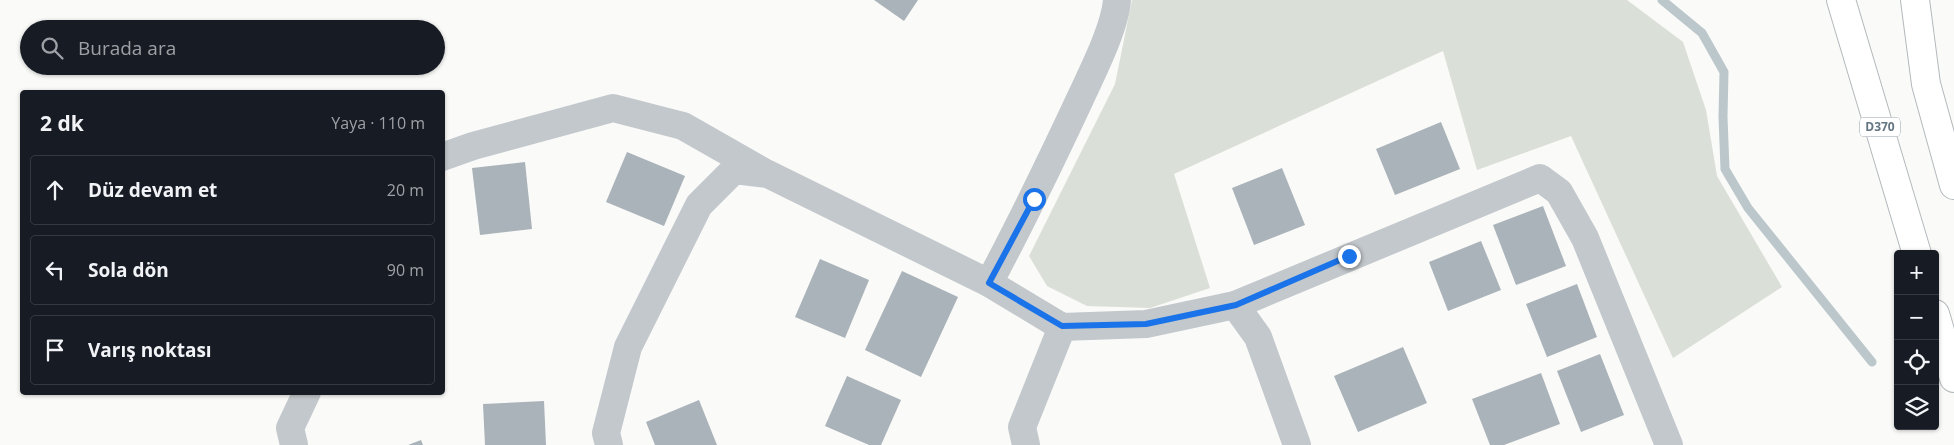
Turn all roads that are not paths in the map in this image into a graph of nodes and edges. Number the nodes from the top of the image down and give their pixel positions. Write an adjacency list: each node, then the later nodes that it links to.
1 (1117, 0): 10 (street)
2 (1841, 0): 9 (highway, D370)
3 (1915, 0): 5 (highway)
4 (1922, 0): 5 (highway)
5 (1918, 32): 8 (highway)
6 (445, 156): 7 (street)
7 (768, 174): 10 (street); 17 (street)
8 (1954, 185)
9 (1916, 250)
10 (989, 283): 12 (street)
11 (1236, 305): 12 (street); 19 (street); 20 (street)
12 (1062, 326): 18 (street)
13 (1939, 327): 14 (highway)
14 (1954, 378)
15 (306, 395): 16 (street)
16 (294, 445)
17 (609, 445)
18 (1026, 445)
19 (1297, 445)
20 (1669, 445)

